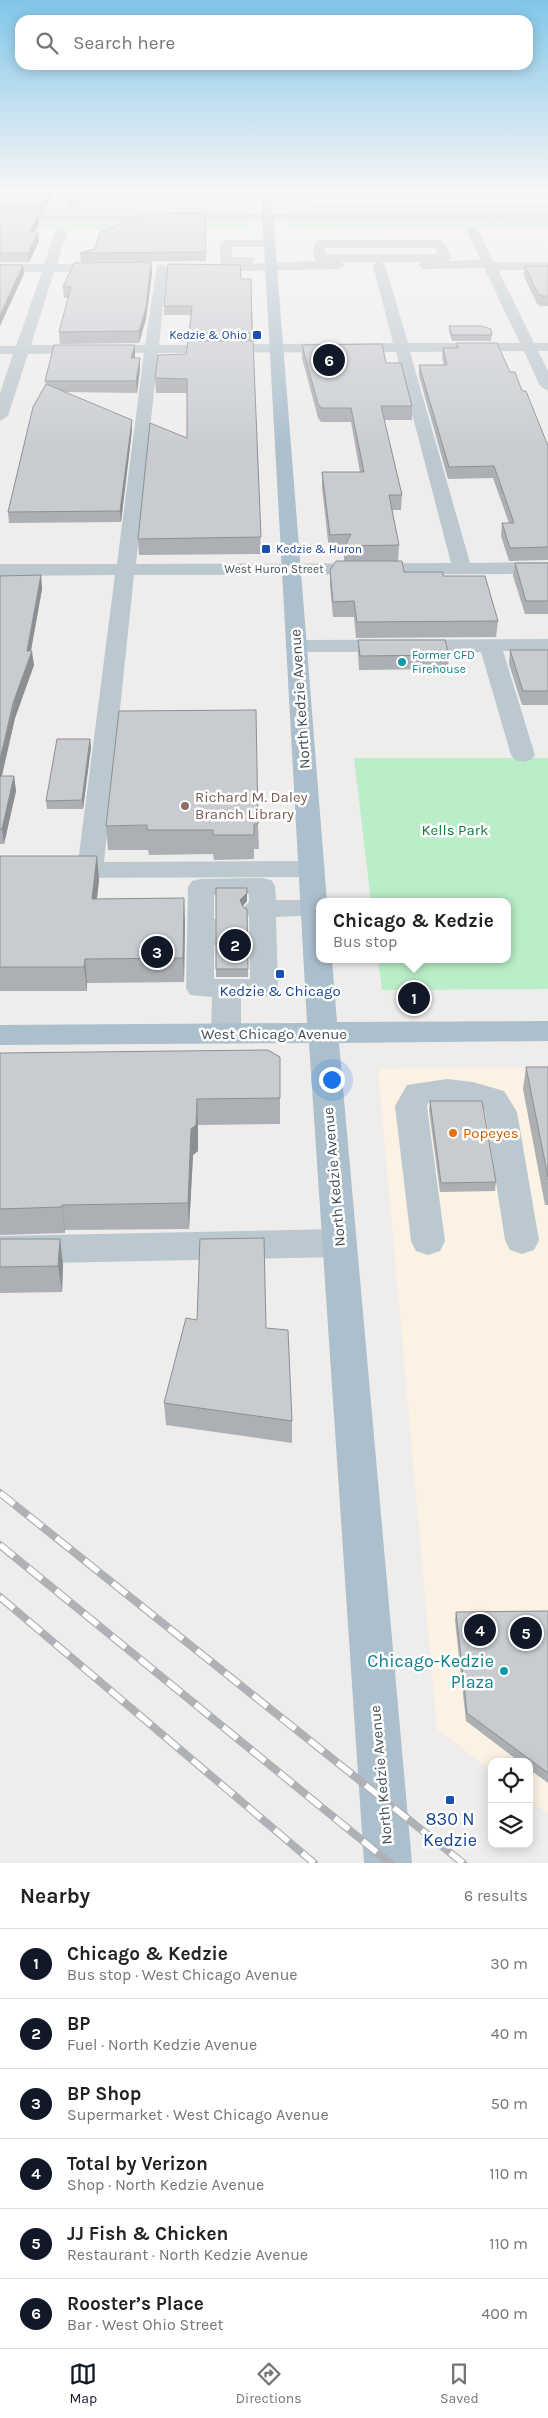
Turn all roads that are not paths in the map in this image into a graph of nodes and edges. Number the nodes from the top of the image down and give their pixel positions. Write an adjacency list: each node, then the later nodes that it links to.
1 (45, 279): 14 (street)
2 (160, 279): 12 (street)
3 (271, 279): 8 (main road, North Kedzie Avenue)
4 (383, 279): 9 (street)
5 (496, 279): 6 (street)
6 (530, 347): 7 (street); 9 (street); 15 (street)
7 (548, 347)
8 (276, 348): 9 (street); 12 (street); 19 (main road, North Kedzie Avenue)
9 (402, 348): 17 (street)
10 (104, 349): 14 (street)
11 (123, 349): 12 (street)
12 (152, 349): 21 (street)
13 (0, 350): 14 (street)
14 (22, 350): 16 (street)
15 (548, 386)
16 (0, 416)
17 (462, 568): 18 (street, West Huron Street); 19 (street, West Huron Street)
18 (548, 568)
19 (291, 569): 21 (street, West Huron Street); 24 (main road, North Kedzie Avenue)
20 (0, 570): 21 (street, West Huron Street)
21 (124, 570): 27 (street)
22 (490, 645): 23 (street); 24 (street); 25 (street)
23 (548, 645)
24 (296, 646): 28 (main road, North Kedzie Avenue)
25 (523, 755)
26 (0, 870): 27 (street)
27 (90, 870): 28 (street)
28 (312, 870): 29 (main road, North Kedzie Avenue)
29 (314, 908): 30 (street); 31 (main road, North Kedzie Avenue)
30 (259, 933): 33 (street); 33 (street)
31 (316, 936)
32 (318, 963): 36 (main road, North Kedzie Avenue)
33 (226, 988): 35 (street)
34 (548, 1031): 36 (main road, West Chicago Avenue)
35 (226, 1034): 36 (main road, West Chicago Avenue); 37 (main road, West Chicago Avenue)
36 (323, 1034): 40 (main road, North Kedzie Avenue)
37 (0, 1035)
38 (522, 1240): 39 (street)
39 (428, 1241)
40 (339, 1243): 41 (street); 42 (main road, North Kedzie Avenue)
41 (0, 1250)
42 (388, 1863)

